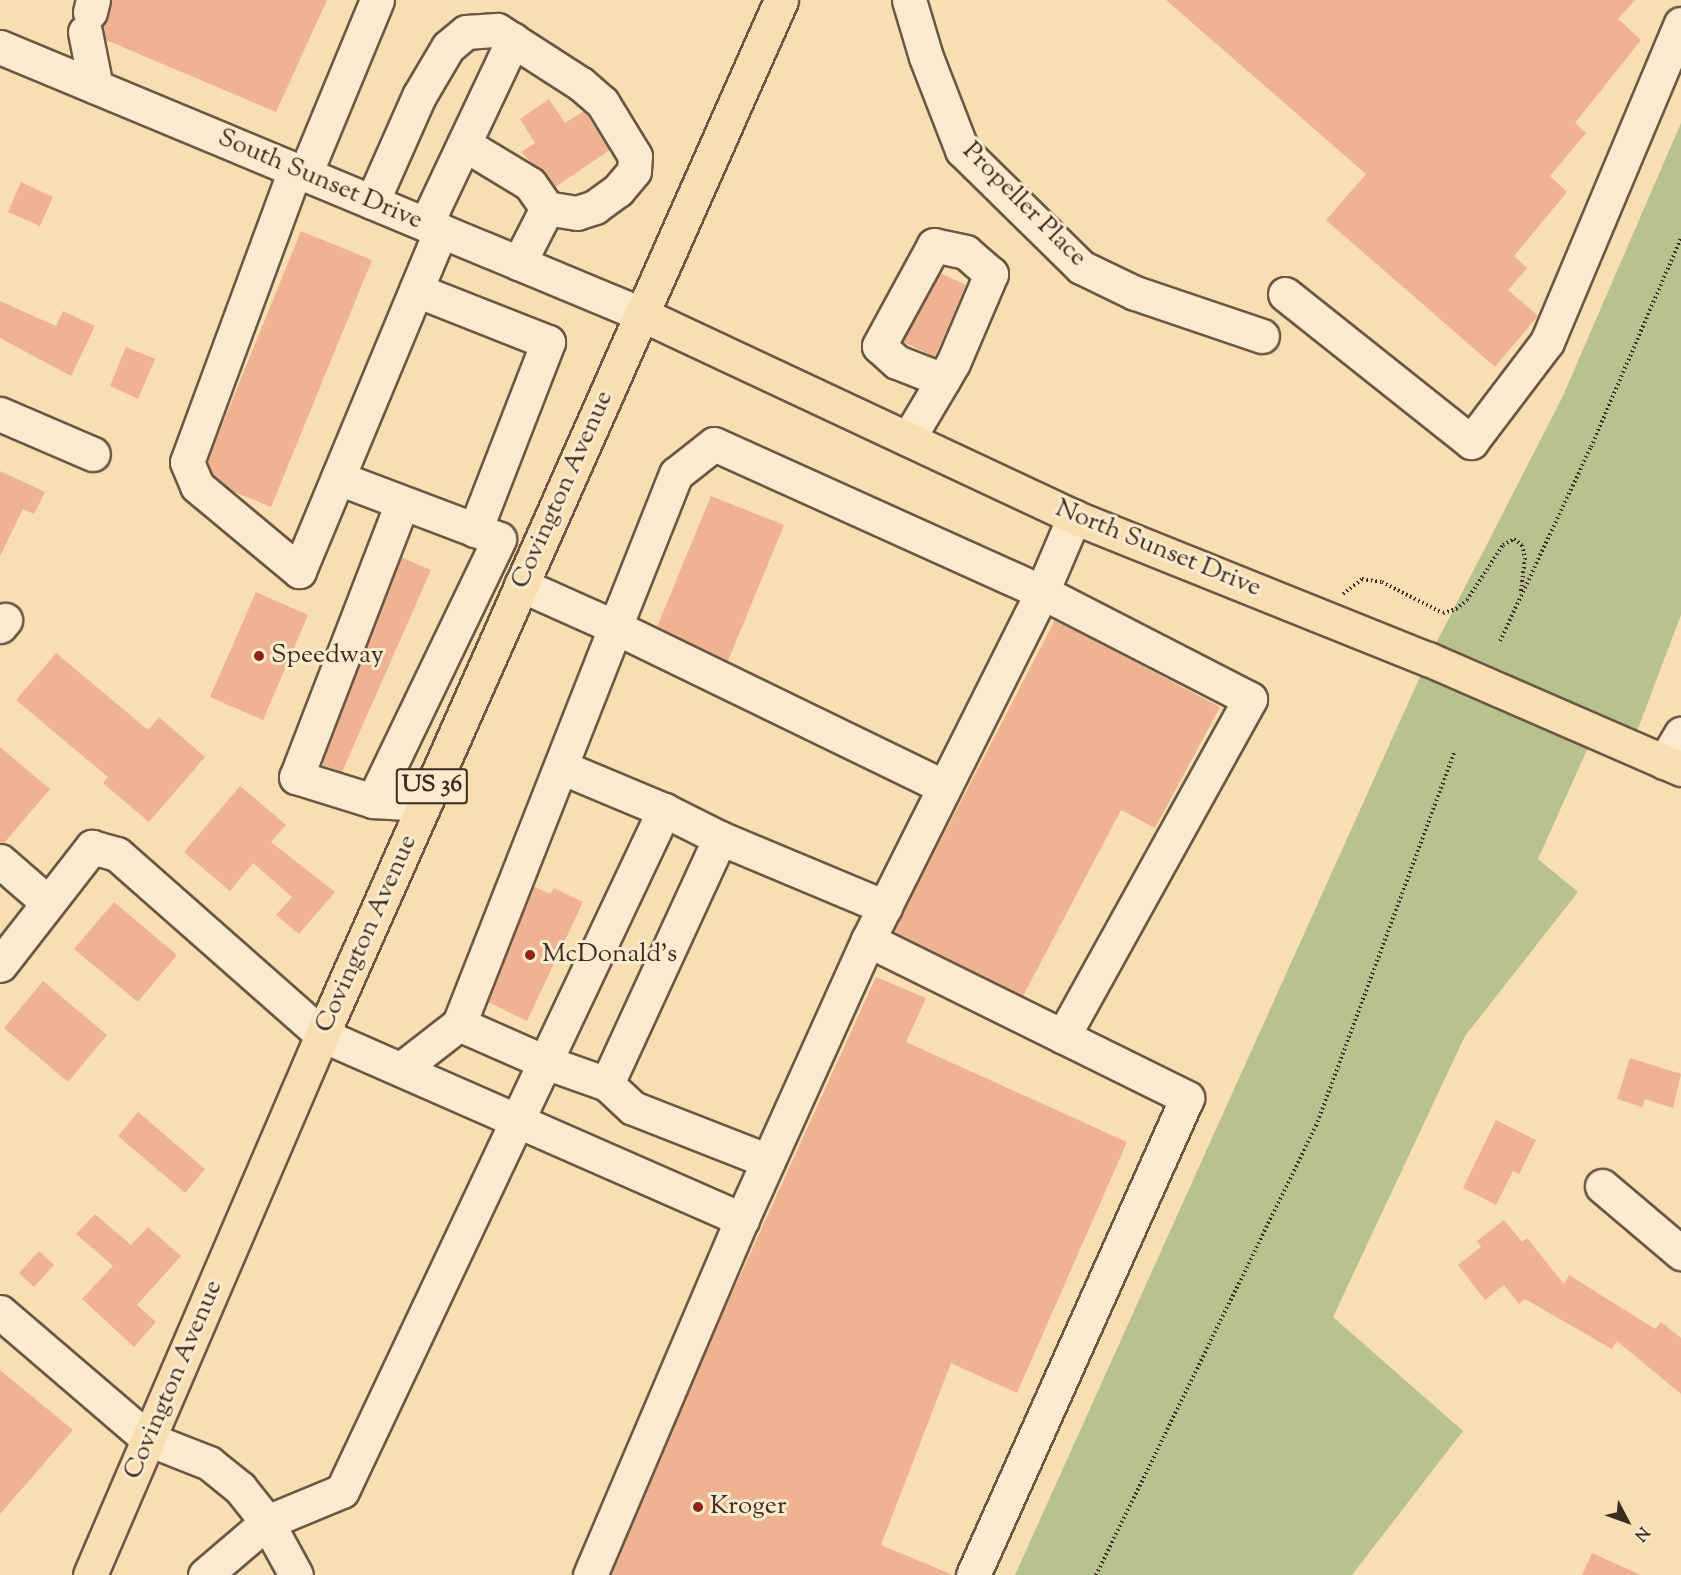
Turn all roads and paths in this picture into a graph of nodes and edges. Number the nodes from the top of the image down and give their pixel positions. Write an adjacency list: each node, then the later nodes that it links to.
1 (377, 0): 10 (street)
2 (781, 0): 18 (main road, Covington Avenue / US 36)
3 (909, 0): 19 (street, Propeller Place)
4 (89, 15): 8 (street)
5 (1681, 24): 17 (street)
6 (513, 40): 9 (street); 11 (street); 12 (street)
7 (0, 47): 8 (street, South Sunset Drive)
8 (96, 87): 10 (street, South Sunset Drive)
9 (464, 144): 12 (street); 13 (street)
10 (300, 172): 11 (street, South Sunset Drive); 24 (street)
11 (372, 202): 13 (street, South Sunset Drive)
12 (547, 208): 15 (street)
13 (433, 227): 15 (street, South Sunset Drive); 16 (street)
14 (1681, 238): 31 (path)
15 (519, 263): 18 (street, South Sunset Drive)
16 (416, 290): 24 (street); 27 (street)
17 (1284, 294)
18 (641, 314): 22 (main road, North Sunset Drive); 28 (main road, Covington Avenue / US 36)
19 (1262, 336)
20 (944, 380): 20 (street); 22 (street)
21 (0, 414): 23 (street)
22 (908, 439): 26 (main road, North Sunset Drive)
23 (93, 454)
24 (338, 478): 25 (street)
25 (402, 502): 27 (street); 40 (street)
26 (1074, 517): 30 (street); 32 (main road, North Sunset Drive)
27 (487, 535): 28 (street); 40 (street)
28 (534, 555): 29 (main road, Covington Avenue / US 36)
29 (521, 585): 33 (street); 41 (main road, Covington Avenue / US 36)
30 (1042, 592): 33 (street); 39 (street); 51 (street)
31 (1521, 596): 32 (path); 34 (path)
32 (1329, 618): 37 (main road, North Sunset Drive)
33 (615, 627): 38 (street); 39 (street)
34 (1500, 641)
35 (1681, 734): 37 (street)
36 (1454, 752): 68 (path)
37 (1672, 765)
38 (561, 767): 42 (street); 49 (street)
39 (944, 787): 46 (street)
40 (373, 801): 41 (street)
41 (424, 804): 50 (main road, Covington Avenue / US 36)
42 (664, 810): 43 (street); 52 (street)
43 (720, 838): 46 (street); 54 (street)
44 (0, 861): 45 (street)
45 (46, 901): 48 (street); 50 (street)
46 (885, 907): 47 (street)
47 (868, 940): 51 (street); 56 (street)
48 (0, 965)
49 (459, 1024): 52 (street); 53 (street)
50 (322, 1035): 53 (street); 61 (main road, Covington Avenue / US 36)
51 (1063, 1036): 67 (street)
52 (546, 1062): 54 (street); 55 (street)
53 (401, 1069): 55 (street)
54 (607, 1084): 56 (street)
55 (518, 1120): 58 (street); 62 (street)
56 (768, 1161): 58 (street)
57 (1602, 1186): 59 (street)
58 (742, 1219): 66 (street)
59 (1681, 1253)
60 (0, 1312): 61 (street)
61 (148, 1439): 62 (street); 63 (main road, Covington Avenue / US 36)
62 (267, 1522): 64 (street); 65 (street)
63 (90, 1575)
64 (205, 1575)
65 (296, 1575)
66 (590, 1575)
67 (973, 1575)
68 (1096, 1575)

